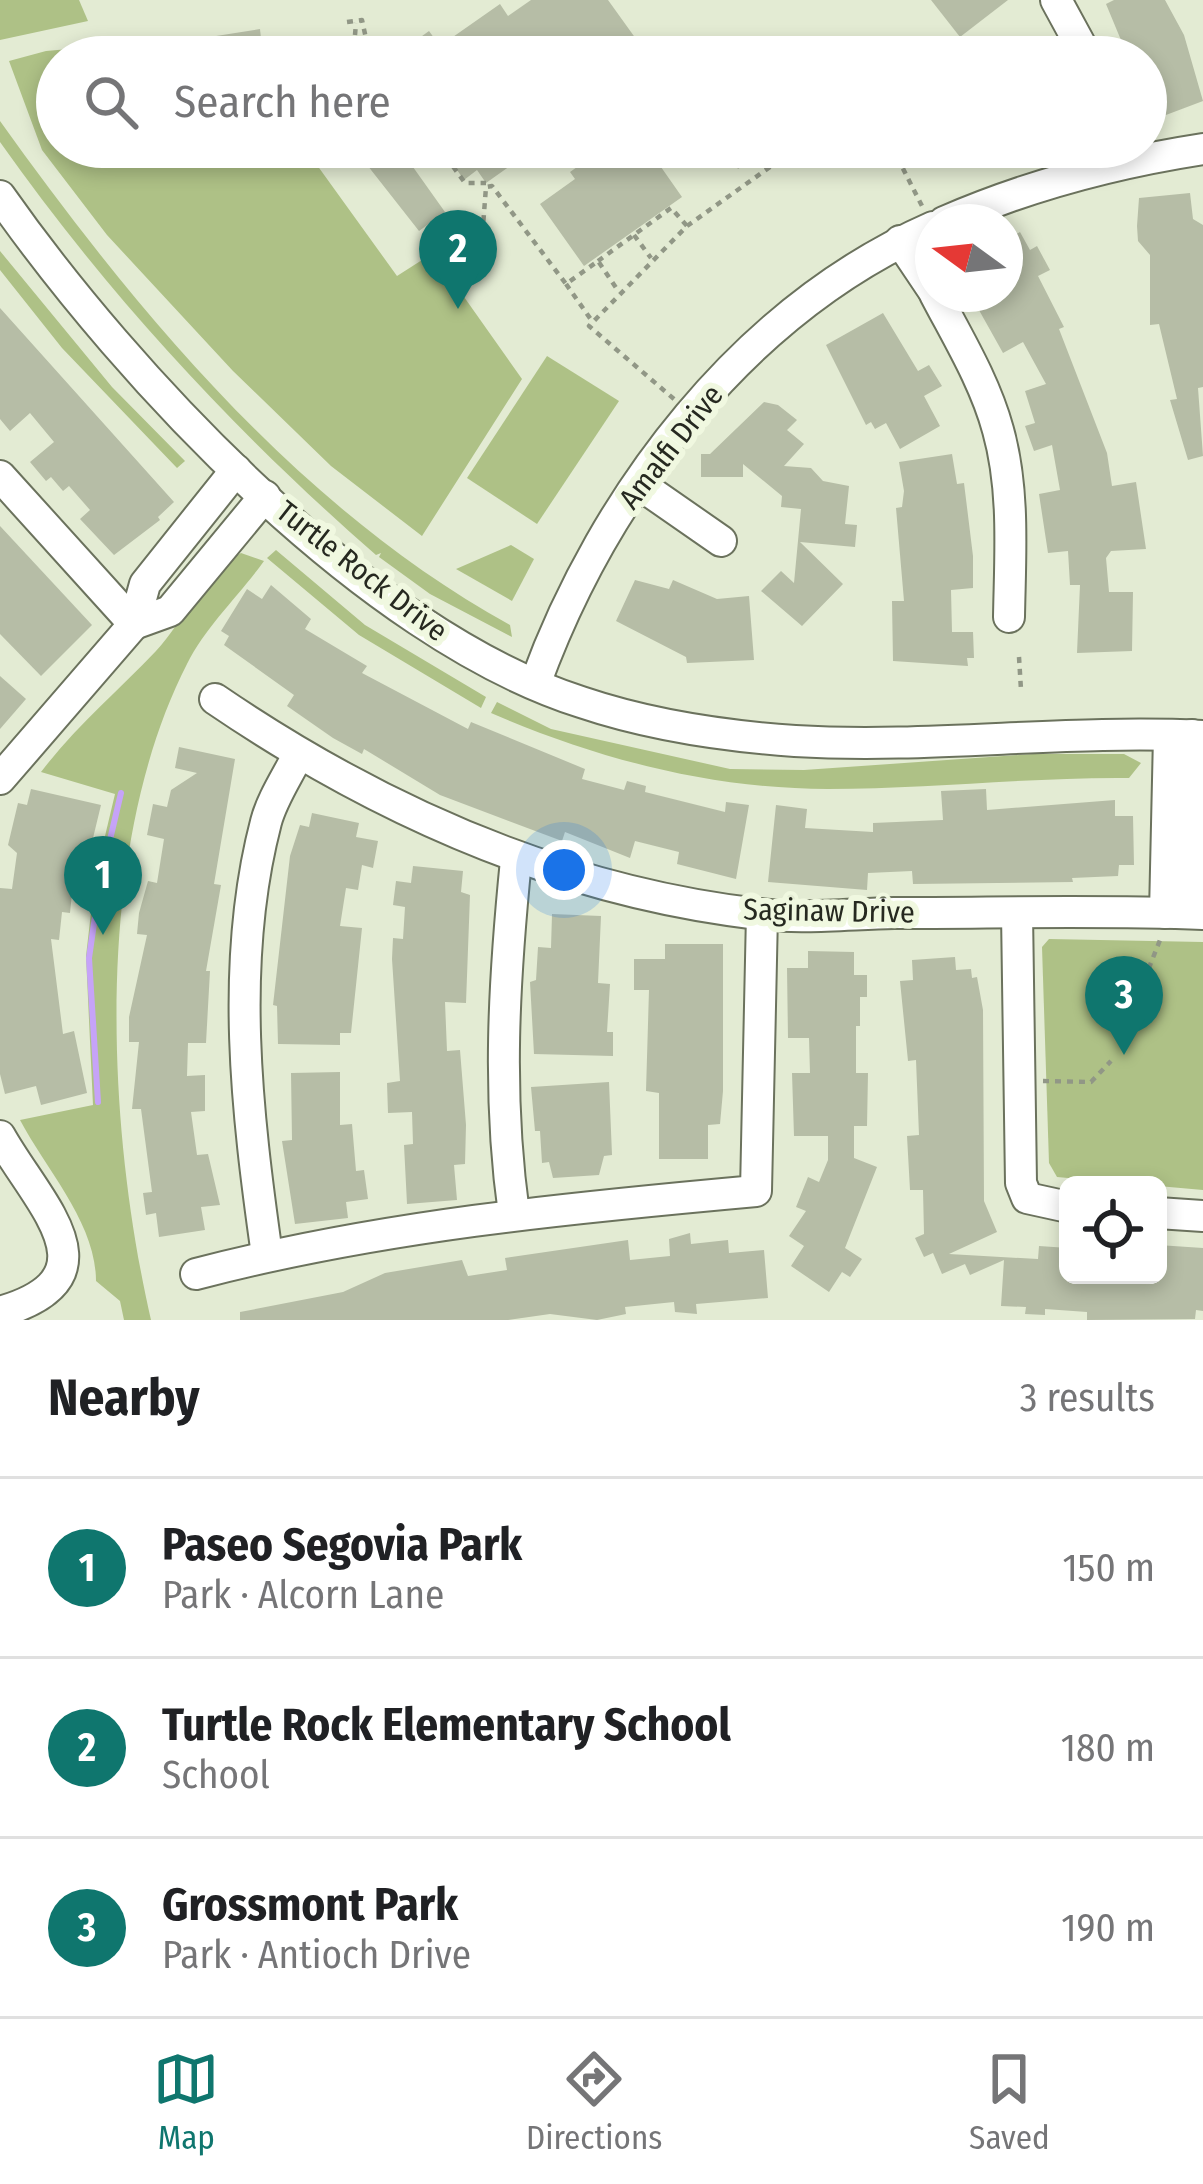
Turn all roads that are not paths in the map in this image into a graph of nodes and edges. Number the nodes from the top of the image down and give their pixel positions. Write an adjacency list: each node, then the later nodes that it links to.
1 (1056, 0): 2 (street)
2 (1076, 36)
3 (1203, 149): 4 (street, Amalfi Drive)
4 (1167, 151)
5 (1077, 168): 7 (street, Amalfi Drive)
6 (0, 196): 12 (street, Turtle Rock Drive)
7 (978, 204)
8 (915, 231): 9 (street, Amalfi Drive)
9 (900, 242): 10 (street); 14 (street, Amalfi Drive)
10 (915, 264)
11 (945, 312): 17 (street)
12 (236, 470): 15 (street, Turtle Rock Drive); 18 (street)
13 (0, 476): 18 (street)
14 (639, 484): 16 (street); 19 (street, Amalfi Drive)
15 (265, 496): 18 (street); 19 (street, Turtle Rock Drive)
16 (721, 541)
17 (1009, 617)
18 (134, 624): 23 (street)
19 (536, 684): 21 (street, Turtle Rock Drive)
20 (215, 699): 22 (street, Saginaw Drive)
21 (1188, 736): 27 (street)
22 (298, 755): 24 (street, Saginaw Drive); 33 (street)
23 (0, 779)
24 (516, 860): 26 (street, Saginaw Drive); 30 (street)
25 (1017, 913): 26 (street, Saginaw Drive); 27 (street, Saginaw Drive); 29 (street)
26 (762, 914): 30 (street)
27 (1180, 918)
28 (0, 1136): 35 (street)
29 (1059, 1205)
30 (514, 1214): 33 (street)
31 (1167, 1214): 32 (street)
32 (1203, 1216)
33 (267, 1256): 34 (street)
34 (196, 1274)
35 (0, 1312)

